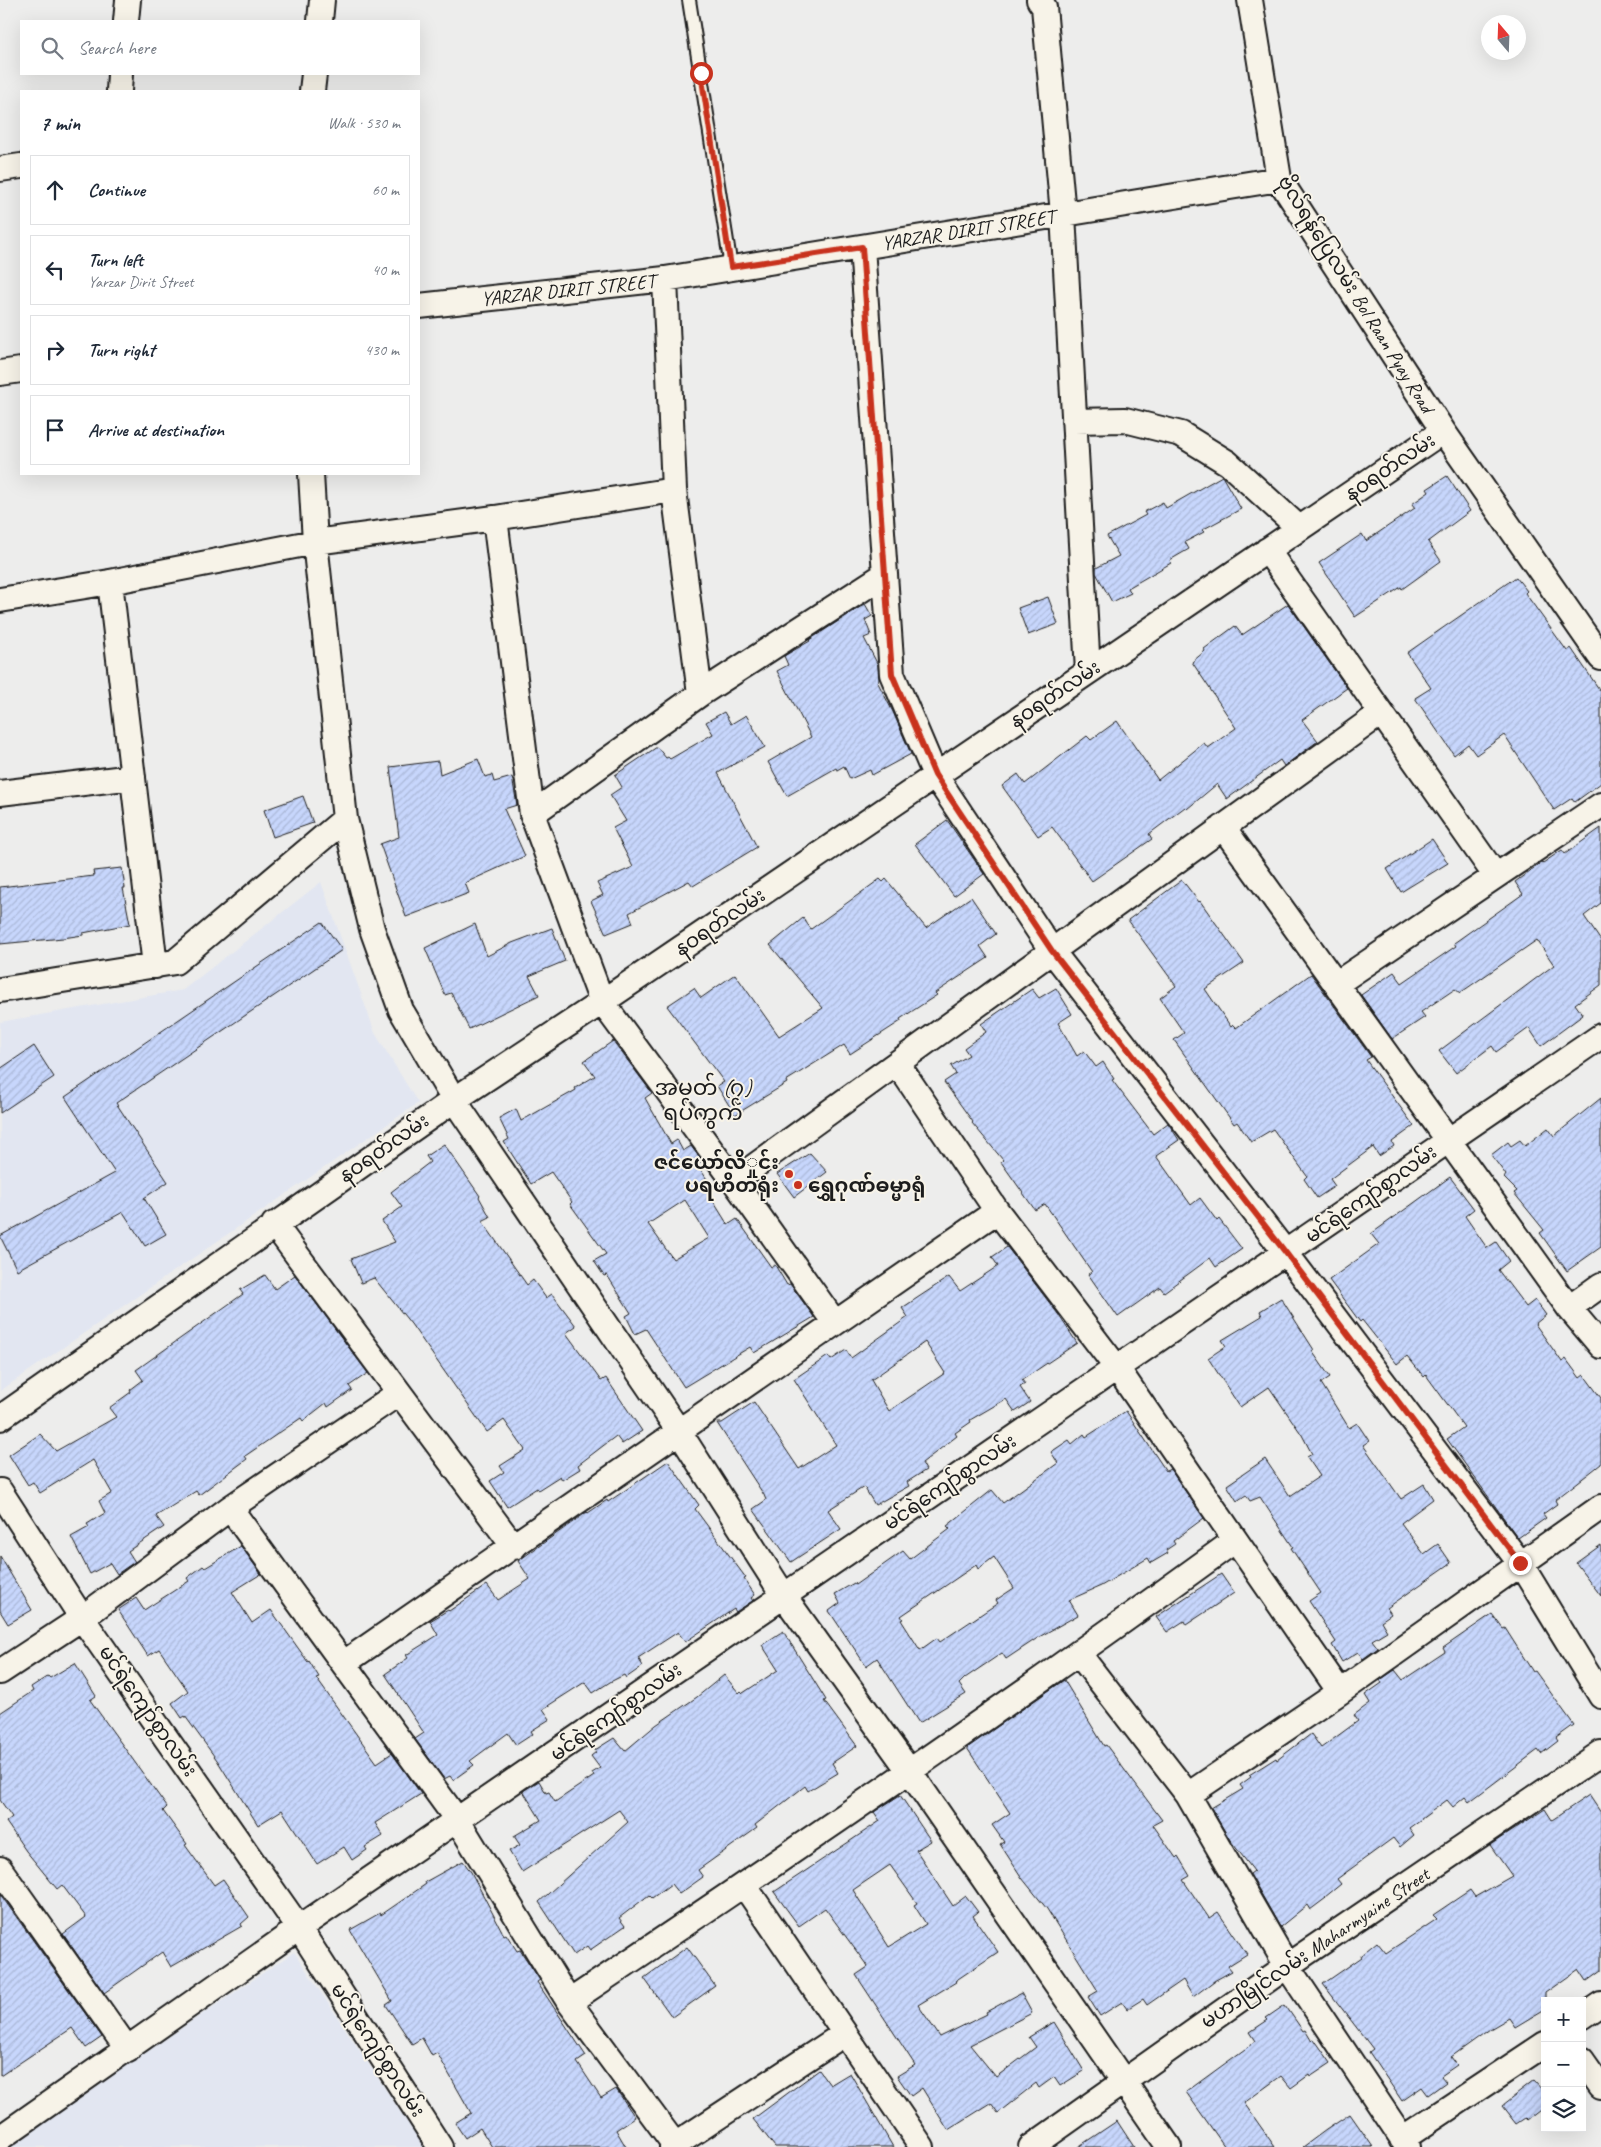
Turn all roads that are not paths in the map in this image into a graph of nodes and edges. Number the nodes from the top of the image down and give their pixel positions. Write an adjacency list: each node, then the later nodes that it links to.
1 (128, 0): 6 (street)
2 (322, 0): 7 (street)
3 (689, 0): 17 (lane)
4 (1039, 0): 15 (street)
5 (1250, 0): 14 (street, ဗိုလ်ရန်ပြေလမ်း Bol Raan Pyay Road)
6 (126, 20)
7 (320, 20)
8 (120, 75): 10 (street)
9 (314, 75): 11 (street)
10 (119, 90)
11 (312, 90)
12 (20, 166): 13 (street)
13 (0, 170)
14 (1278, 179): 15 (street, YARZAR DIRIT STREET); 23 (street, ဗိုလ်ရန်ပြေလမ်း Bol Raan Pyay Road)
15 (1063, 214): 16 (street, YARZAR DIRIT STREET); 22 (street)
16 (862, 247): 17 (street, YARZAR DIRIT STREET); 30 (street)
17 (731, 267): 18 (street, YARZAR DIRIT STREET)
18 (665, 279): 19 (street, YARZAR DIRIT STREET); 25 (street)
19 (420, 306)
20 (20, 370): 21 (street)
21 (0, 373)
22 (1074, 421): 27 (street); 34 (street)
23 (1443, 431): 27 (street, နဝရတ်လမ်း); 33 (street, ဗိုလ်ရန်ပြေလမ်း Bol Raan Pyay Road)
24 (311, 475): 28 (street)
25 (674, 490): 26 (street); 35 (street)
26 (495, 518): 28 (street); 41 (street)
27 (1299, 528): 29 (street, နဝရတ်လမ်း)
28 (315, 542): 31 (street); 42 (street)
29 (1267, 550): 34 (street, နဝရတ်လမ်း); 36 (street)
30 (884, 575): 35 (street); 37 (street)
31 (110, 582): 32 (street); 38 (street)
32 (0, 600)
33 (1601, 658)
34 (1088, 672): 37 (street, နဝရတ်လမ်း)
35 (700, 694): 41 (street)
36 (1381, 713): 43 (street); 44 (street)
37 (935, 775): 45 (street); 49 (street, နဝရတ်လမ်း)
38 (133, 777): 39 (street); 46 (street)
39 (0, 793)
40 (1601, 805): 44 (street)
41 (532, 814): 49 (street)
42 (345, 818): 46 (street); 52 (street)
43 (1223, 826): 45 (street); 47 (street)
44 (1495, 875): 47 (street)
45 (1052, 951): 51 (street); 57 (street)
46 (155, 966): 48 (street)
47 (1336, 984): 53 (street)
48 (0, 990)
49 (602, 1002): 52 (street, နဝရတ်လမ်း); 54 (street)
50 (1601, 1036): 53 (street, မင်ရဲကျော်စွာလမ်း)
51 (897, 1063): 54 (street); 55 (street)
52 (454, 1100): 56 (street, နဝရတ်လမ်း); 65 (street)
53 (1449, 1140): 57 (street, မင်ရဲကျော်စွာလမ်း); 59 (street)
54 (734, 1181): 60 (street)
55 (997, 1211): 60 (street); 62 (street)
56 (274, 1224): 63 (street); 64 (street, နဝရတ်လမ်း)
57 (1286, 1253): 62 (street, မင်ရဲကျော်စွာလမ်း); 71 (street)
58 (1601, 1285): 59 (street)
59 (1569, 1308): 61 (street)
60 (834, 1324): 65 (street)
61 (1601, 1346)
62 (1117, 1368): 69 (street); 72 (street, မင်ရဲကျော်စွာလမ်း)
63 (399, 1393): 68 (street); 70 (street)
64 (0, 1418)
65 (678, 1430): 70 (street); 72 (street)
66 (0, 1491): 73 (street, မင်ရဲကျော်စွာလမ်း)
67 (1601, 1507): 71 (street)
68 (230, 1508): 73 (street); 75 (street)
69 (1234, 1541): 74 (street); 77 (street)
70 (514, 1547): 75 (street)
71 (1520, 1563): 77 (street); 78 (street)
72 (784, 1596): 80 (street); 82 (street, မင်ရဲကျော်စွာလမ်း)
73 (82, 1618): 76 (street); 86 (street, မင်ရဲကျော်စွာလမ်း)
74 (1079, 1654): 80 (street); 81 (street)
75 (344, 1663): 82 (street)
76 (0, 1672)
77 (1340, 1692): 81 (street)
78 (1601, 1696)
79 (1601, 1753): 87 (street, မဟာမြိုင်လမ်း Maharmyaine Street)
80 (910, 1772): 84 (street); 95 (street)
81 (1188, 1795): 87 (street)
82 (458, 1821): 86 (street, မင်ရဲကျော်စွာလမ်း); 88 (street)
83 (0, 1869): 85 (street)
84 (744, 1885): 88 (street); 91 (street)
85 (8, 1896): 93 (street)
86 (299, 1928): 93 (street, မင်ရဲကျော်စွာလမ်း); 100 (street, မင်ရဲကျော်စွာလမ်း)
87 (1287, 1966): 95 (street, မဟာမြိုင်လမ်း Maharmyaine Street); 98 (street)
88 (569, 2002): 99 (street)
89 (1601, 2004): 90 (street)
90 (1586, 2014)
91 (844, 2034): 99 (street); 101 (street)
92 (1541, 2047): 98 (street)
93 (128, 2050): 97 (street, မင်ရဲကျော်စွာလမ်း)
94 (1586, 2066): 96 (street)
95 (1124, 2081): 102 (street, မဟာမြိုင်လမ်း Maharmyaine Street); 103 (street)
96 (1601, 2087)
97 (0, 2138)
98 (1405, 2143)
99 (674, 2146)
100 (440, 2147)
101 (922, 2147)
102 (1031, 2147)
103 (1168, 2147)

